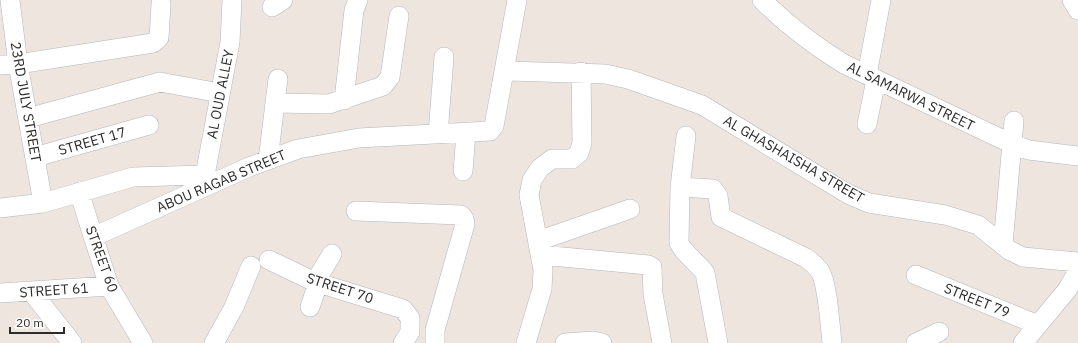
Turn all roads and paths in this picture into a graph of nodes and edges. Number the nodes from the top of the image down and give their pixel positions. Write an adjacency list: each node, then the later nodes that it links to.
1 (232, 0): 17 (street, AL OUD ALLEY)
2 (517, 0): 13 (street)
3 (762, 0): 15 (street, AL SAMARWA STREET)
4 (881, 0): 15 (street)
5 (1072, 0): 9 (street)
6 (16, 1): 12 (street, 23RD JULY STREET)
7 (352, 1): 18 (street)
8 (161, 4): 12 (street)
9 (1078, 10)
10 (399, 16): 18 (street)
11 (444, 57): 25 (street)
12 (9, 65): 20 (street, 23RD JULY STREET)
13 (504, 71): 14 (street, AL GHASHAISHA STREET); 24 (street, ABOU RAGAB STREET)
14 (581, 72): 40 (street, AL GHASHAISHA STREET); 41 (street)
15 (872, 78): 22 (street); 27 (street, AL SAMARWA STREET)
16 (278, 79): 19 (street)
17 (220, 93): 20 (street); 32 (street, AL OUD ALLEY)
18 (344, 100): 19 (street)
19 (275, 103): 30 (street)
20 (28, 118): 29 (street, 23RD JULY STREET)
21 (1014, 121): 27 (street)
22 (867, 124)
23 (149, 125): 29 (street, STREET 17)
24 (466, 133): 25 (street, ABOU RAGAB STREET); 31 (street)
25 (438, 134): 30 (street, ABOU RAGAB STREET)
26 (686, 136): 33 (street)
27 (1012, 144): 28 (street, AL SAMARWA STREET); 40 (street)
28 (1078, 156)
29 (35, 157): 35 (street, 23RD JULY STREET)
30 (268, 160): 32 (street, ABOU RAGAB STREET)
31 (463, 171)
32 (204, 181): 34 (street); 39 (street, ABOU RAGAB STREET)
33 (680, 187): 62 (street); 63 (street)
34 (79, 192): 35 (street); 39 (street, STREET 60)
35 (43, 203): 36 (street)
36 (0, 208)
37 (630, 209): 41 (street)
38 (356, 211): 54 (street)
39 (93, 237): 47 (street, STREET 60)
40 (1003, 244): 43 (street, AL GHASHAISHA STREET)
41 (540, 248): 58 (street); 61 (street)
42 (332, 254): 46 (street)
43 (1078, 262)
44 (1078, 271): 51 (street)
45 (916, 275): 51 (street, STREET 79)
46 (316, 283): 50 (street); 52 (street, STREET 70); 57 (street, STREET 70)
47 (109, 286): 48 (street, STREET 61); 56 (street, STREET 60)
48 (31, 291): 49 (street, STREET 61); 55 (street)
49 (0, 293)
50 (310, 307)
51 (1038, 325): 65 (street)
52 (408, 331): 54 (street)
53 (939, 332): 64 (street)
54 (435, 340)
55 (72, 343)
56 (142, 343)
57 (214, 343)
58 (526, 343)
59 (565, 343): 60 (street)
60 (602, 343)
61 (662, 343)
62 (718, 343)
63 (832, 343)
64 (916, 343)
65 (1023, 343)

